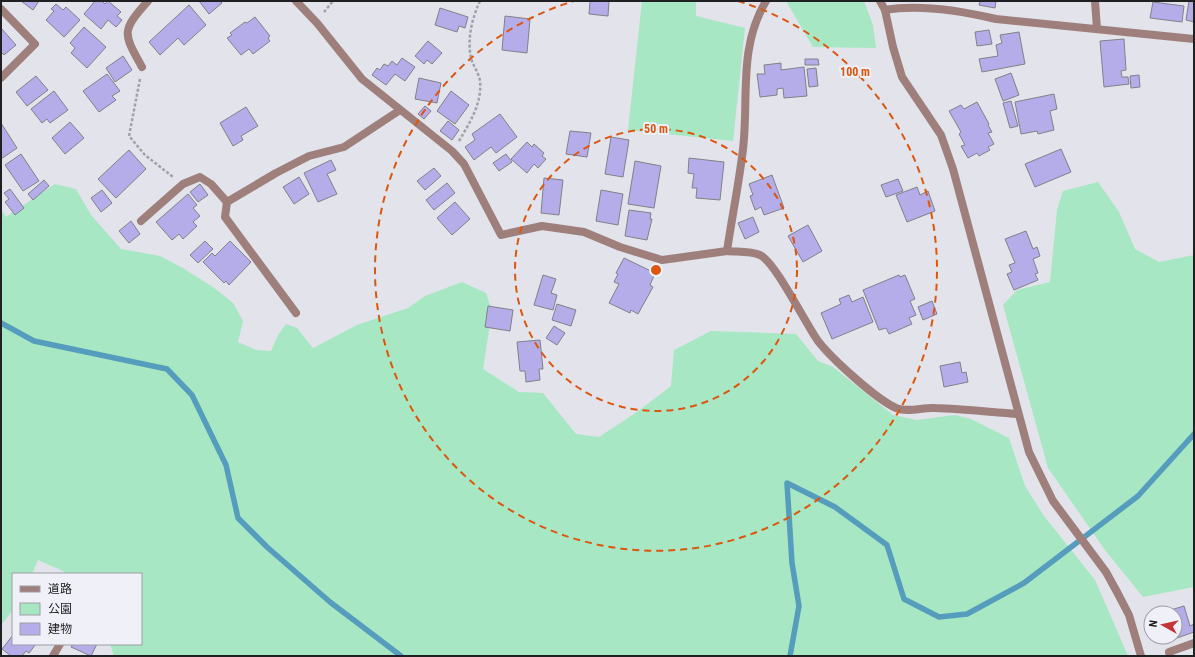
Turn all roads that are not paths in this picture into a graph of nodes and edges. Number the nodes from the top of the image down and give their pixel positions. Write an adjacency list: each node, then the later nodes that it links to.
1 (148, 1): 10 (street)
2 (296, 1): 12 (street)
3 (766, 1): 15 (street)
4 (880, 1): 7 (street)
5 (1095, 1): 8 (street)
6 (1, 9): 11 (street)
7 (885, 10): 8 (street); 17 (street)
8 (1097, 29): 9 (street)
9 (1194, 39)
10 (142, 67)
11 (1, 78)
12 (400, 110): 13 (street); 15 (street)
13 (227, 202): 14 (street); 16 (street)
14 (141, 221)
15 (727, 251): 17 (street)
16 (296, 313)
17 (1018, 414): 21 (street)
18 (1194, 643): 22 (street)
19 (59, 645): 20 (street)
20 (53, 656)
21 (1141, 656)
22 (1170, 656)

